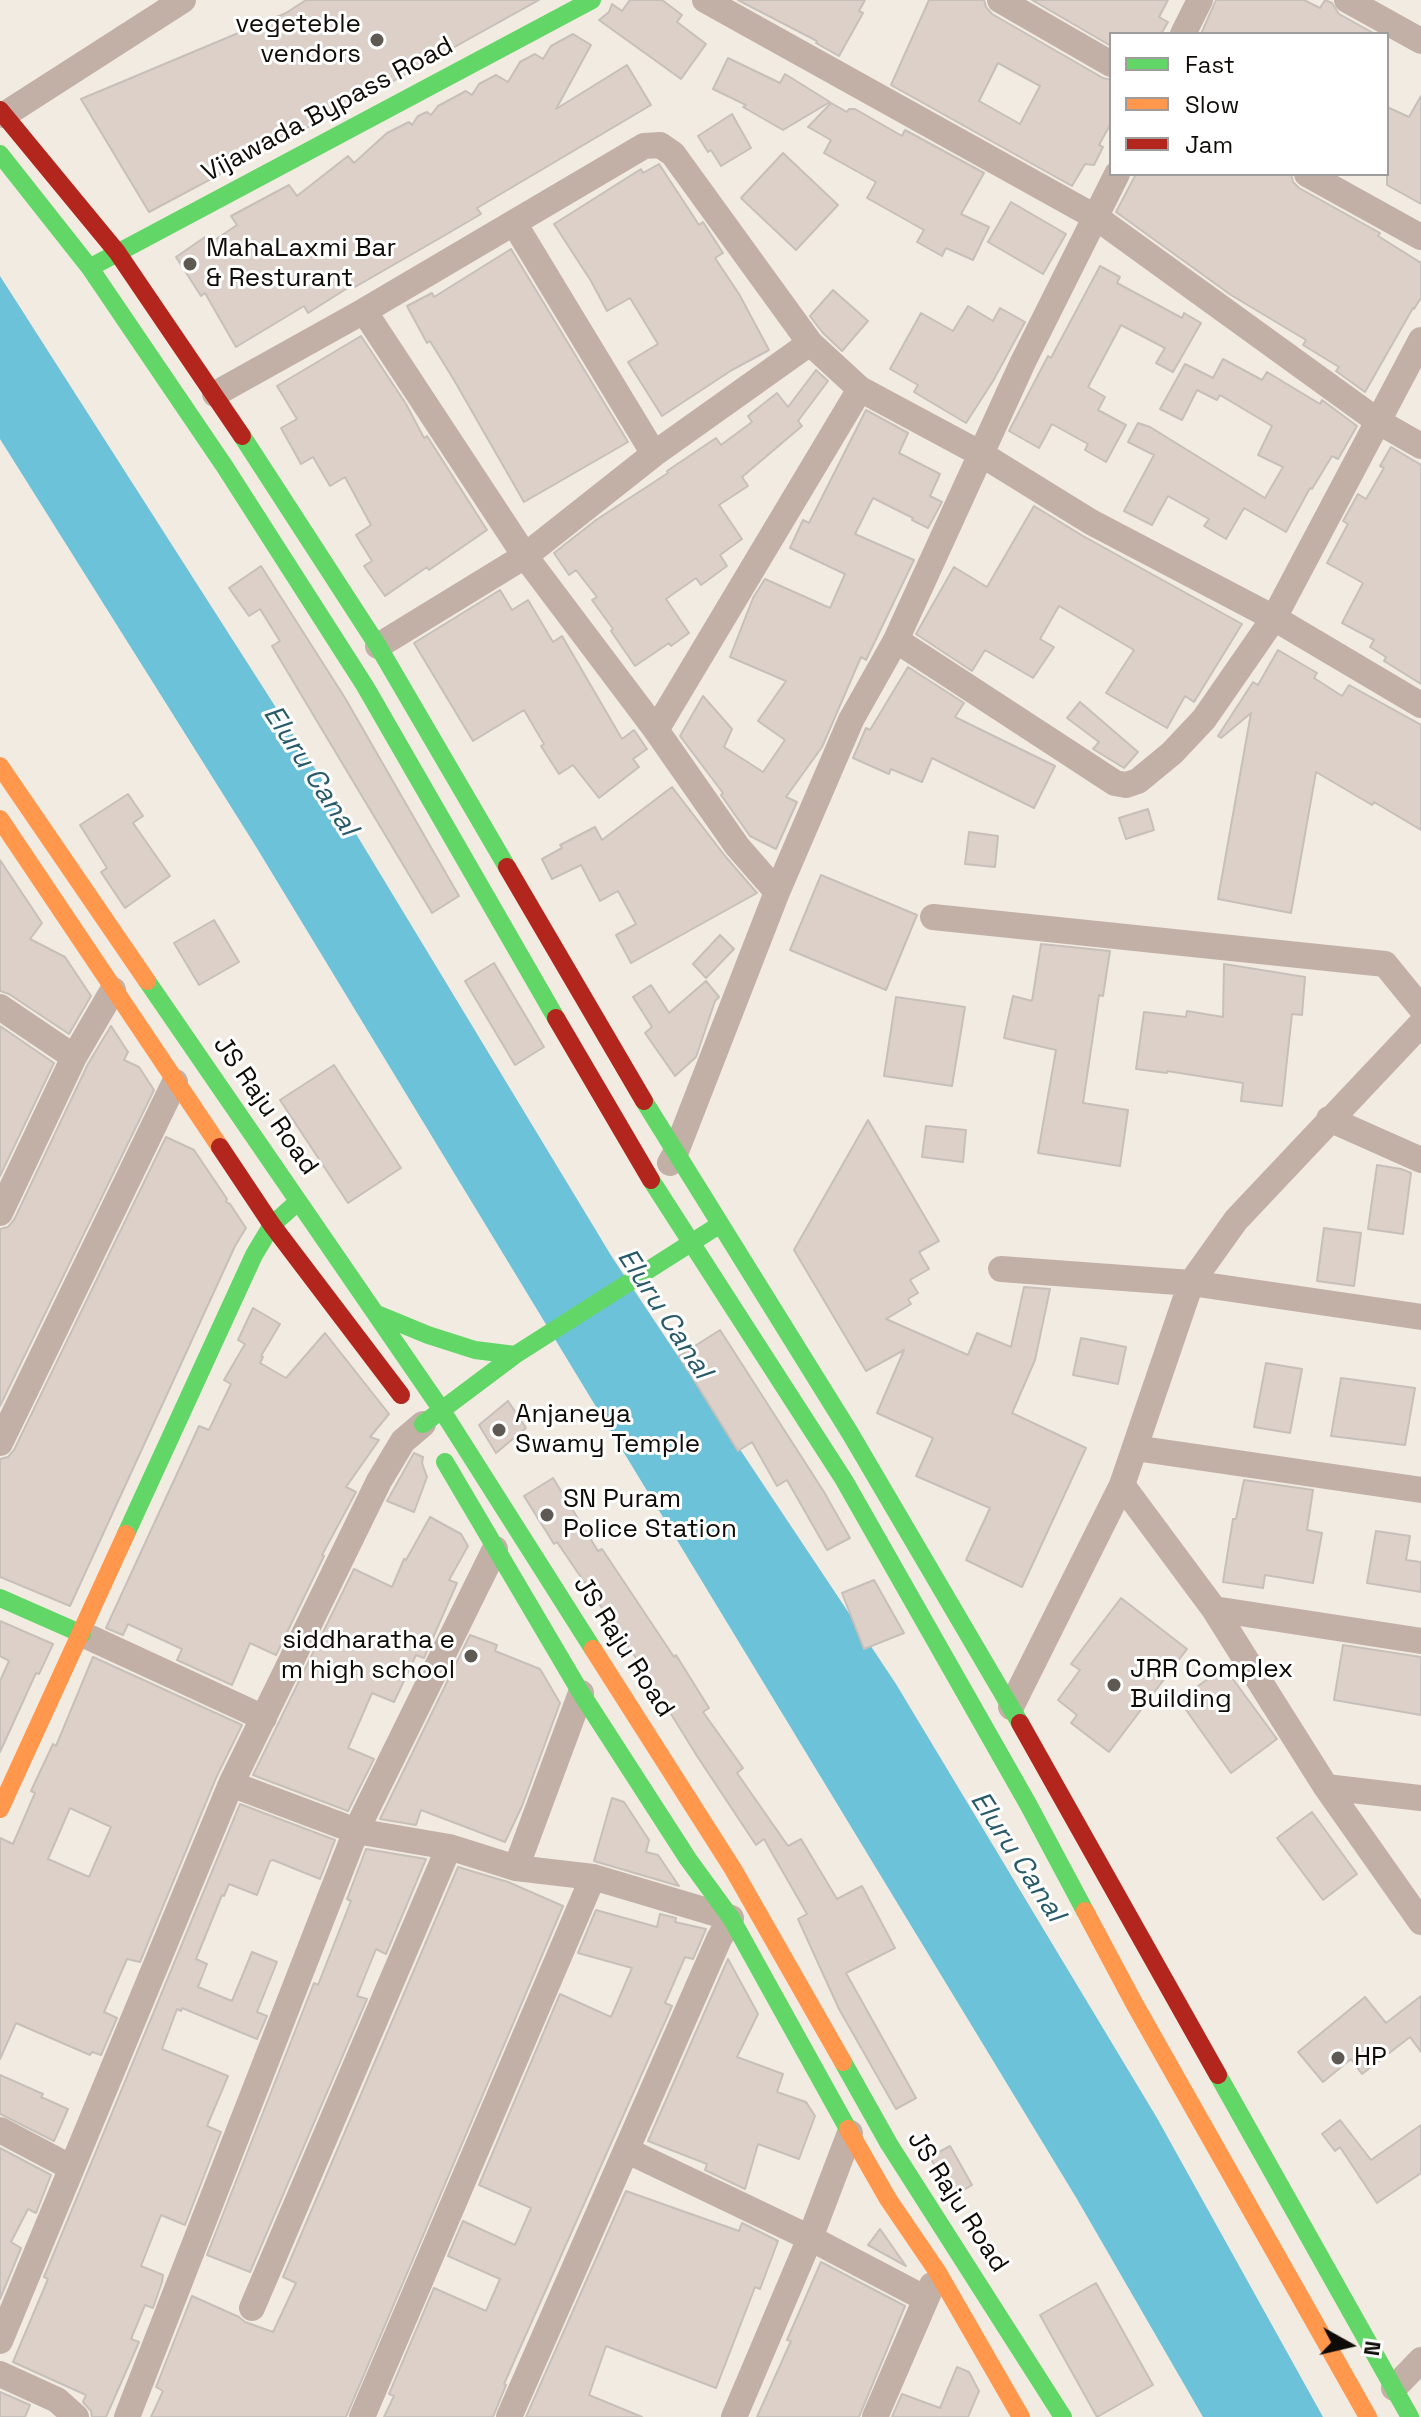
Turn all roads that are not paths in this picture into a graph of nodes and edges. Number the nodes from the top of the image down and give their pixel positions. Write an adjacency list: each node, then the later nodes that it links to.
1 (183, 0): 10 (street)
2 (592, 0): 17 (main road, Vijawada Bypass Road)
3 (705, 0): 14 (street)
4 (1000, 0): 9 (street)
5 (1200, 0): 7 (street)
6 (1347, 0): 8 (street)
7 (1184, 32)
8 (1421, 41)
9 (1109, 63)
10 (1, 114): 17 (main road)
11 (0, 154): 18 (main road)
12 (1116, 176): 14 (street)
13 (1311, 176): 16 (street)
14 (1097, 218): 24 (street); 27 (street)
15 (514, 223): 19 (street); 21 (street); 26 (street)
16 (1421, 237)
17 (117, 252): 18 (main road, Vijawada Bypass Road); 23 (main road)
18 (90, 268): 47 (main road)
19 (364, 311): 23 (street); 28 (street)
20 (1421, 340): 24 (street)
21 (810, 343): 22 (street); 26 (street)
22 (860, 389): 27 (street); 33 (street)
23 (215, 394): 31 (main road)
24 (1379, 422): 25 (street); 29 (street)
25 (1421, 446)
26 (654, 454): 28 (street)
27 (981, 454): 29 (street); 30 (street)
28 (525, 556): 31 (street); 33 (street)
29 (1274, 618): 30 (street); 32 (street)
30 (896, 640): 36 (street)
31 (378, 646): 45 (main road)
32 (1421, 705)
33 (656, 730): 36 (street)
34 (0, 766): 48 (main road, JS Raju Road)
35 (0, 819): 38 (main road, JS Raju Road)
36 (777, 892): 45 (street)
37 (933, 917): 40 (street)
38 (113, 990): 42 (street); 43 (main road, JS Raju Road)
39 (0, 1007): 42 (street)
40 (1421, 1008)
41 (1421, 1024): 44 (street)
42 (74, 1057): 49 (street)
43 (175, 1082): 51 (main road, JS Raju Road); 59 (street)
44 (1329, 1119): 46 (street); 54 (street)
45 (675, 1154): 47 (street); 50 (main road)
46 (1421, 1160)
47 (655, 1186): 52 (main road)
48 (299, 1201): 51 (main road); 55 (main road, JS Raju Road)
49 (0, 1213)
50 (720, 1224): 52 (main road); 69 (main road)
51 (272, 1225): 58 (main road, JS Raju Road); 66 (main road)
52 (690, 1243): 57 (main road); 101 (main road)
53 (1001, 1269): 54 (street)
54 (1191, 1283): 56 (street); 60 (street)
55 (377, 1314): 57 (main road); 58 (main road, JS Raju Road)
56 (1421, 1317)
57 (515, 1355): 58 (main road)
58 (433, 1429): 63 (main road, JS Raju Road); 70 (street); 100 (main road, JS Raju Road)
59 (0, 1443)
60 (1135, 1448): 61 (street); 62 (street)
61 (1122, 1485): 65 (street); 69 (street)
62 (1421, 1490)
63 (495, 1549): 68 (main road, JS Raju Road); 75 (street)
64 (0, 1598): 66 (main road)
65 (1214, 1609): 67 (street); 72 (street)
66 (82, 1634): 70 (street); 74 (main road)
67 (1421, 1641)
68 (581, 1693): 77 (street); 79 (main road, JS Raju Road)
69 (1011, 1707): 92 (main road)
70 (264, 1718): 71 (street)
71 (231, 1784): 75 (street); 84 (street)
72 (1326, 1787): 73 (street); 80 (street)
73 (1421, 1798)
74 (0, 1809)
75 (356, 1831): 76 (street); 94 (street)
76 (449, 1847): 77 (street); 88 (street)
77 (516, 1868): 78 (street)
78 (593, 1877): 79 (street); 95 (street)
79 (731, 1918): 82 (main road, JS Raju Road); 83 (street)
80 (1421, 1922)
81 (0, 2130): 84 (street)
82 (850, 2133): 85 (street); 86 (main road, JS Raju Road)
83 (628, 2151): 85 (street); 96 (street)
84 (70, 2167): 89 (street)
85 (810, 2238): 87 (street); 97 (street)
86 (937, 2271): 87 (street); 99 (main road, JS Raju Road)
87 (926, 2299): 98 (street)
88 (252, 2308)
89 (0, 2341)
90 (1421, 2360): 92 (street)
91 (0, 2374): 93 (street)
92 (1394, 2388): 102 (main road)
93 (76, 2417)
94 (127, 2417)
95 (362, 2417)
96 (509, 2417)
97 (734, 2417)
98 (875, 2417)
99 (1021, 2417)
100 (1063, 2417)
101 (1368, 2417)
102 (1410, 2417)

